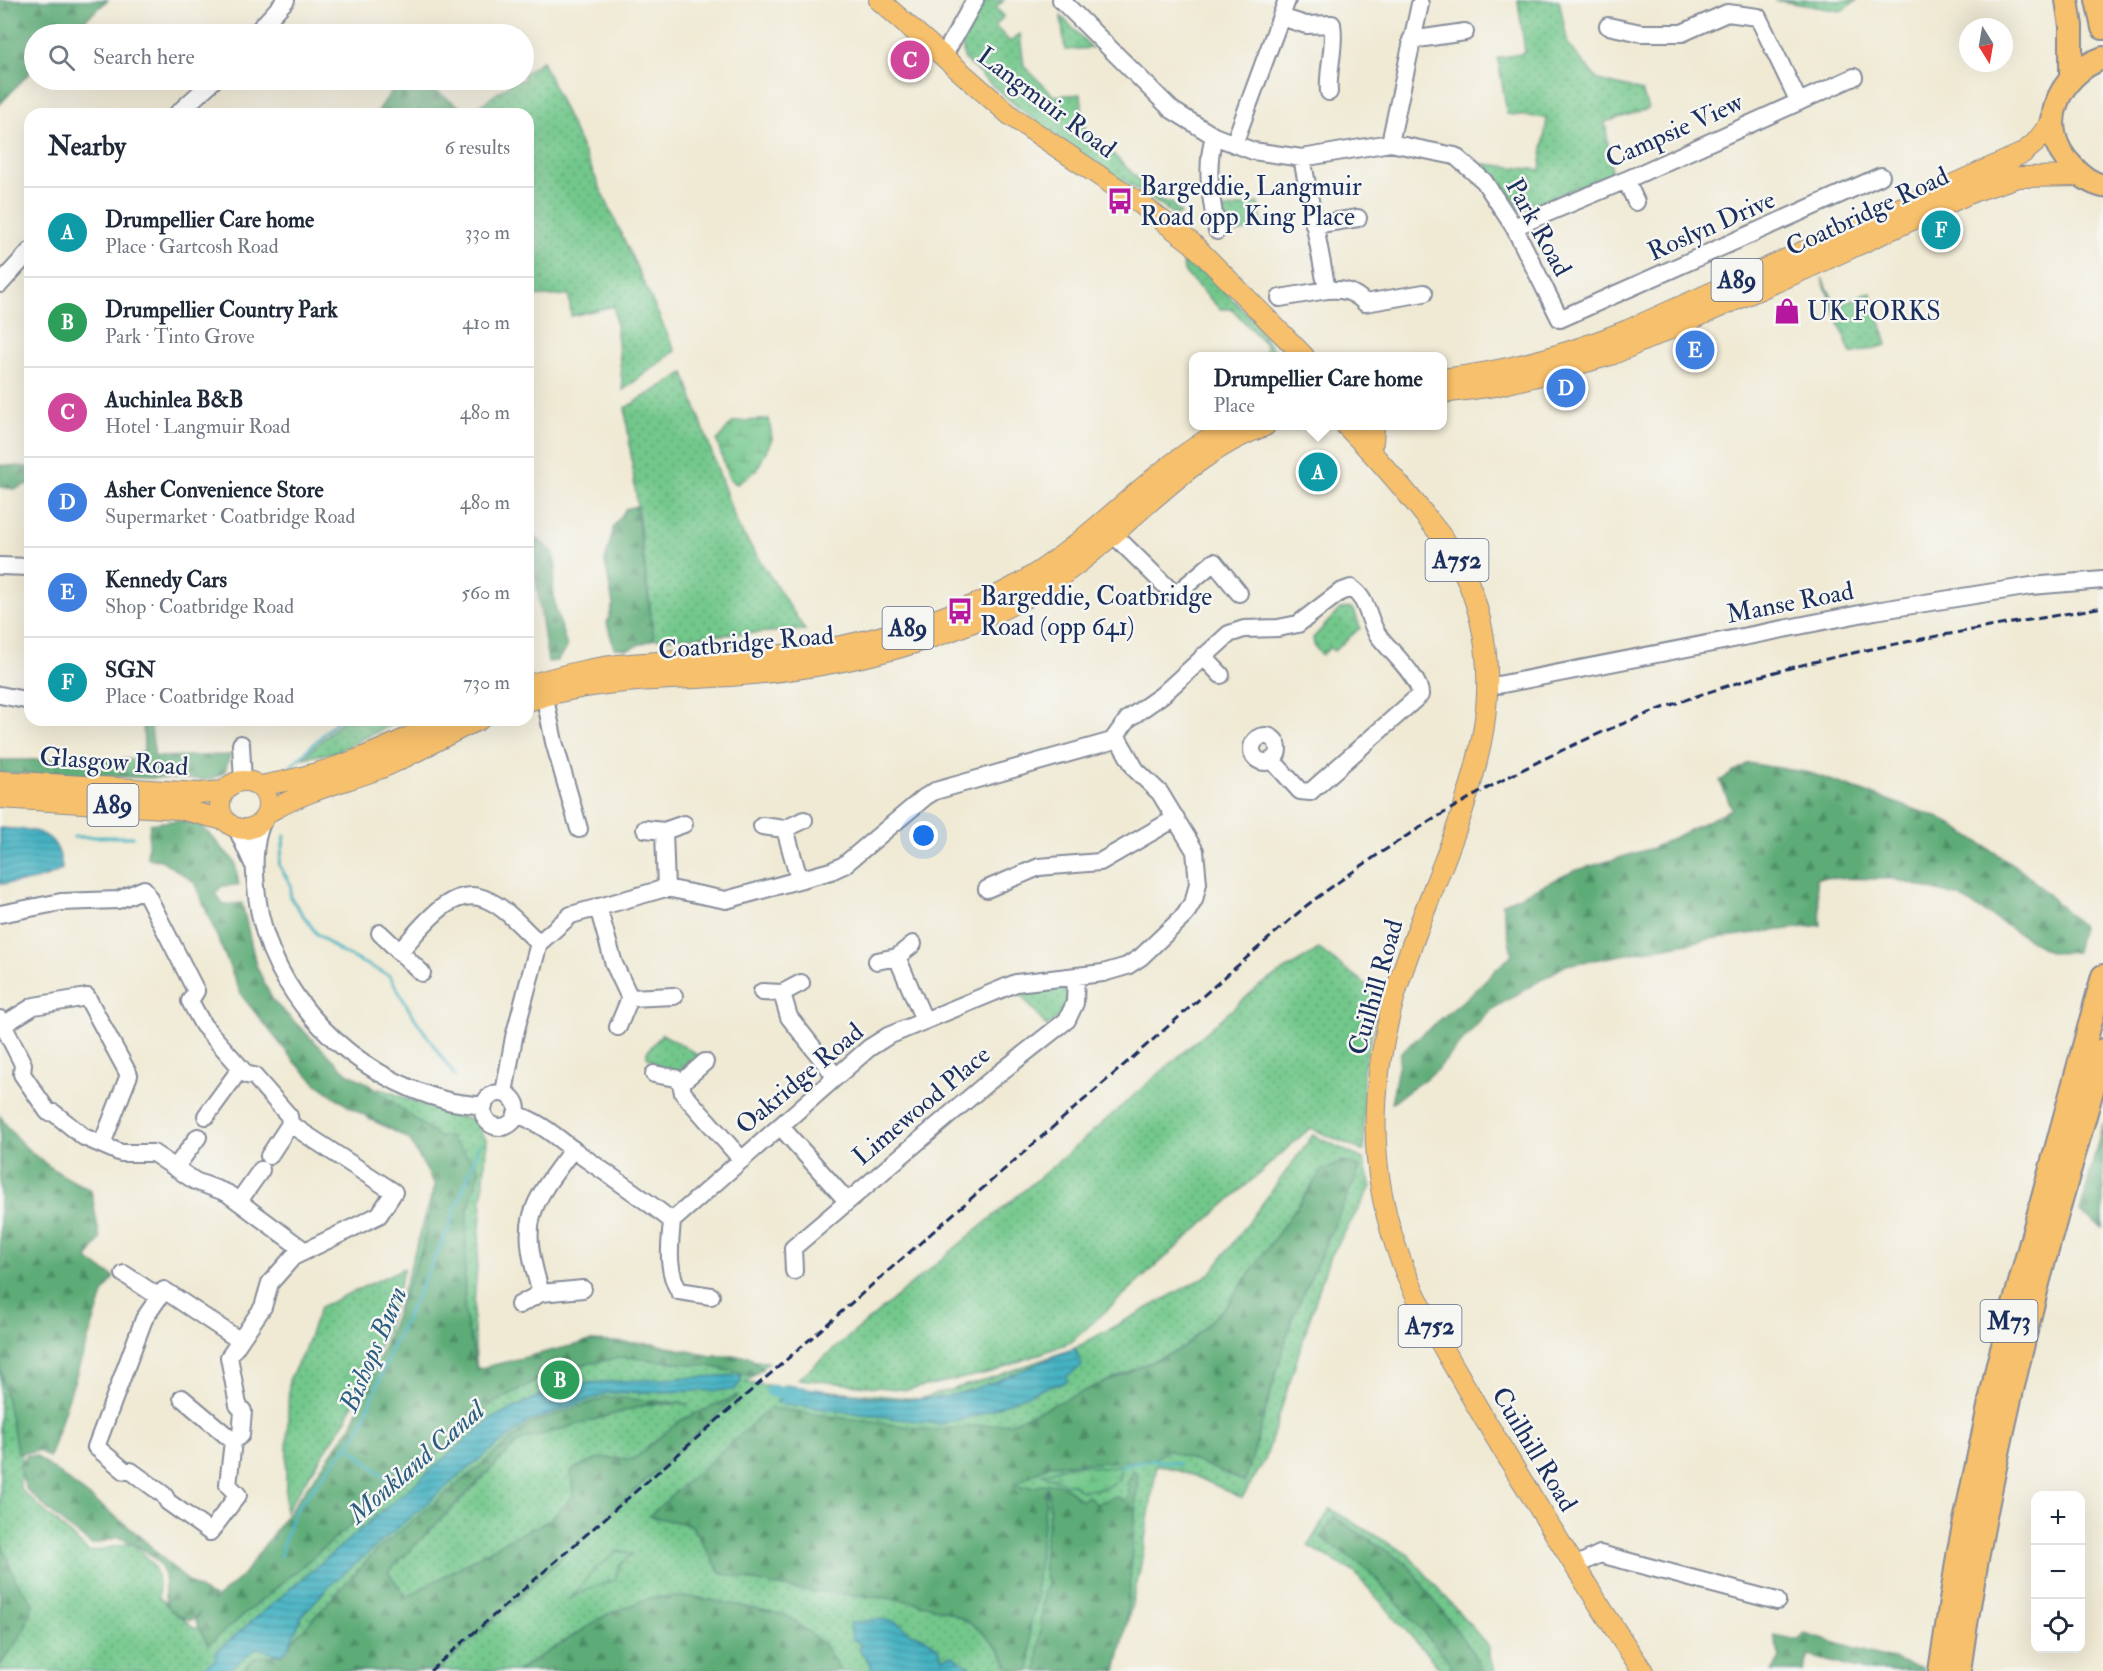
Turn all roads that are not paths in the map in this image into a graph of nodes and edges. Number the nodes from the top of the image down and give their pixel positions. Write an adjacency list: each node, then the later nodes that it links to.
1 (286, 0): 10 (street)
2 (879, 0): 15 (main road, Langmuir Road)
3 (1061, 0): 24 (street, Park Road)
4 (1287, 0): 9 (street)
5 (2067, 0): 18 (highway)
6 (2097, 0): 12 (highway)
7 (968, 3): 15 (street)
8 (1420, 4): 14 (street)
9 (1281, 17): 20 (street); 26 (street)
10 (264, 24)
11 (1608, 26): 21 (street)
12 (2103, 28)
13 (1466, 32): 14 (street)
14 (1411, 40): 25 (street)
15 (943, 57): 42 (main road, Langmuir Road)
16 (2103, 58): 18 (highway)
17 (1854, 77): 21 (street, Campsie View)
18 (2071, 77): 23 (highway)
19 (203, 90): 22 (street)
20 (1329, 92)
21 (1799, 102): 30 (street, Campsie View)
22 (184, 108)
23 (2053, 120): 29 (highway); 46 (main road, Coatbridge Road / A89)
24 (1214, 136): 26 (street, Park Road); 36 (street)
25 (1390, 143): 27 (street, Park Road); 35 (street, Park Road)
26 (1234, 144): 27 (street, Park Road)
27 (1302, 158): 34 (street)
28 (1881, 176): 43 (street, Roslyn Drive)
29 (2081, 176): 31 (highway); 47 (main road, Coatbridge Road / A89)
30 (1626, 180): 32 (street); 35 (street, Campsie View)
31 (2103, 186)
32 (1636, 202)
33 (1358, 218): 34 (street)
34 (1314, 225): 39 (street)
35 (1514, 227): 43 (street, Park Road)
36 (1216, 231)
37 (24, 258): 38 (street)
38 (0, 284)
39 (1327, 290): 40 (street); 41 (street)
40 (1424, 293)
41 (1280, 298)
42 (1264, 317): 44 (main road, Langmuir Road); 45 (main road, Langmuir Road)
43 (1560, 319)
44 (1288, 352)
45 (1299, 352)
46 (1447, 379)
47 (1447, 392)
48 (1224, 430): 61 (main road, Coatbridge Road / A89)
49 (1257, 430): 53 (main road, Coatbridge Road / A89)
50 (1350, 430): 52 (main road, A752)
51 (1374, 434): 52 (main road, A752)
52 (1397, 480): 60 (main road, Cuilhill Road / A752)
53 (1113, 534): 57 (street); 61 (main road, Coatbridge Road / A89)
54 (0, 566): 55 (street)
55 (24, 567)
56 (2103, 580): 60 (street, Manse Road)
57 (1239, 592)
58 (1203, 656): 59 (street); 66 (street); 68 (street)
59 (1221, 675)
60 (1488, 687): 137 (main road, Cuilhill Road / A752)
61 (535, 691): 79 (street)
62 (0, 695): 63 (street)
63 (24, 699)
64 (431, 726): 70 (main road, A89)
65 (467, 726): 73 (main road)
66 (1117, 737): 74 (street, Oakridge Road); 84 (street)
67 (241, 744): 70 (street)
68 (1272, 760)
69 (0, 781): 71 (main road, Glasgow Road / A89)
70 (252, 784): 71 (main road, A89); 73 (main road)
71 (224, 791): 76 (main road)
72 (0, 798): 76 (main road, Glasgow Road / A89)
73 (265, 816): 76 (main road); 83 (street)
74 (1176, 818): 86 (street); 96 (street, Oakridge Road)
75 (804, 820): 81 (street)
76 (231, 824): 83 (street)
77 (684, 824): 82 (street)
78 (762, 826): 81 (street)
79 (579, 828)
80 (645, 829): 82 (street)
81 (785, 829): 84 (street)
82 (664, 831): 85 (street)
83 (254, 868): 113 (street)
84 (799, 879): 85 (street)
85 (666, 888): 87 (street)
86 (987, 889)
87 (598, 907): 90 (street); 102 (street)
88 (0, 914): 108 (street)
89 (380, 933): 92 (street)
90 (539, 943): 92 (street); 112 (street)
91 (913, 944): 93 (street)
92 (399, 952): 95 (street)
93 (897, 957): 94 (street); 103 (street)
94 (877, 961)
95 (422, 973)
96 (1076, 976): 103 (street, Oakridge Road); 124 (street, Limewood Place)
97 (2103, 976): 140 (highway, M73)
98 (801, 983): 100 (street)
99 (762, 992): 100 (street)
100 (782, 993): 110 (street)
101 (674, 996): 102 (street)
102 (630, 998): 105 (street)
103 (924, 1020): 110 (street, Oakridge Road)
104 (2, 1022): 119 (street); 119 (street)
105 (618, 1027)
106 (2103, 1050): 141 (highway, M73)
107 (705, 1062): 111 (street)
108 (241, 1068): 115 (street); 116 (street)
109 (654, 1074): 111 (street)
110 (836, 1077): 117 (street, Oakridge Road)
111 (681, 1083): 121 (street)
112 (504, 1093): 113 (street); 114 (street)
113 (484, 1106): 114 (street)
114 (516, 1114): 120 (street)
115 (206, 1116)
116 (291, 1124): 123 (street); 126 (street)
117 (780, 1126): 121 (street, Oakridge Road); 124 (street)
118 (198, 1137): 122 (street)
119 (102, 1144): 122 (street)
120 (573, 1149): 125 (street); 130 (street)
121 (742, 1160): 125 (street, Oakridge Road)
122 (175, 1168): 123 (street)
123 (239, 1201): 126 (street)
124 (847, 1201): 127 (street, Limewood Place)
125 (672, 1221): 131 (street)
126 (305, 1251): 134 (street)
127 (794, 1271)
128 (124, 1274): 132 (street)
129 (584, 1289): 130 (street)
130 (541, 1293): 133 (street)
131 (711, 1296)
132 (159, 1297): 134 (street); 136 (street)
133 (519, 1305)
134 (239, 1340): 136 (street)
135 (182, 1398): 136 (street)
136 (233, 1441)
137 (1575, 1566): 138 (street); 139 (main road, Cuilhill Road / A752)
138 (1777, 1601)
139 (1642, 1671)
140 (1940, 1671)
141 (1959, 1671)

